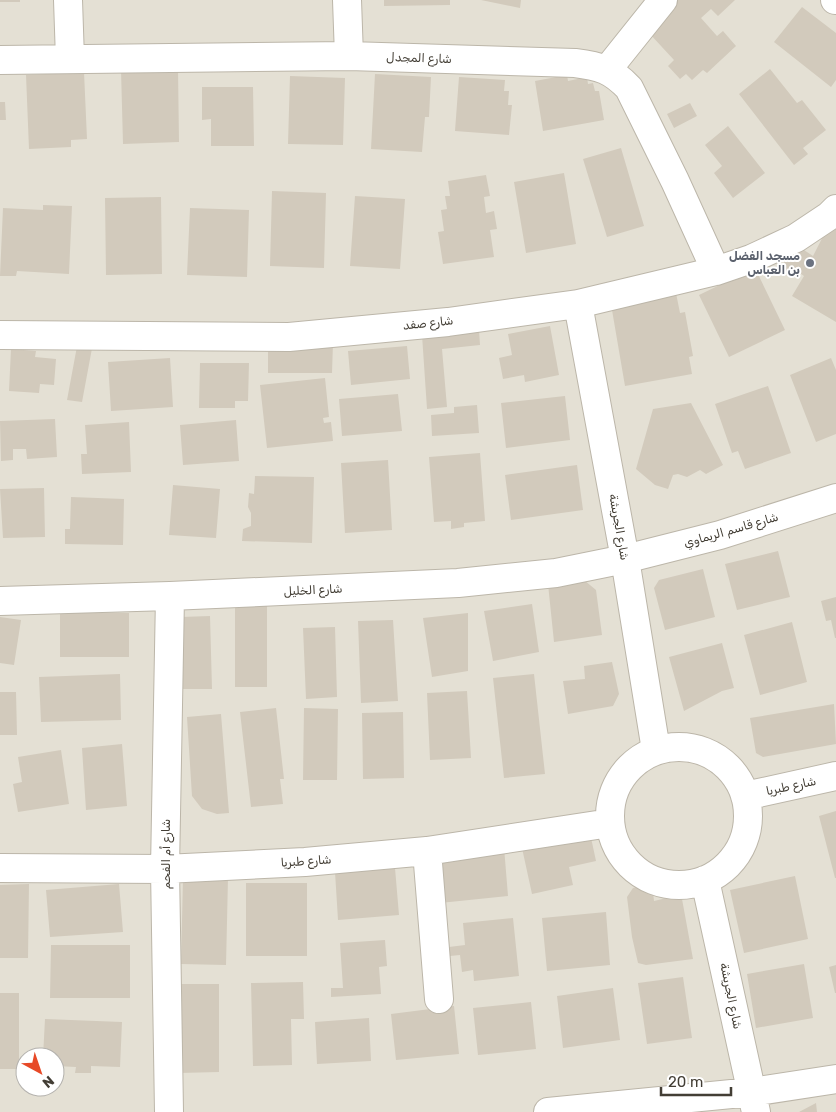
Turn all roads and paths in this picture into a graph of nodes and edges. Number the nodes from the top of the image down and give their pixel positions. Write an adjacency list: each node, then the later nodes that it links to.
1 (68, 0): 5 (street)
2 (347, 0): 4 (street)
3 (662, 0): 7 (street)
4 (349, 56): 5 (street, شارع المجدل); 7 (street, شارع المجدل)
5 (70, 59): 6 (street, شارع المجدل)
6 (0, 60)
7 (607, 70): 9 (street, شارع المجدل)
8 (836, 209): 9 (street, شارع صفد)
9 (716, 271): 10 (street, شارع صفد)
10 (578, 304): 11 (street, شارع صفد); 13 (street, شارع الجريشة)
11 (0, 335)
12 (836, 498): 13 (street, شارع قاسم الريماوي)
13 (625, 559): 14 (street, شارع الخليل); 16 (street, شارع الجريشة)
14 (170, 596): 15 (street, شارع الخليل); 22 (street, شارع أم الفحم)
15 (0, 601)
16 (656, 750): 18 (street); 19 (street)
17 (836, 776): 18 (street, شارع طبريا)
18 (745, 796): 23 (street)
19 (610, 823): 20 (street, شارع طبريا); 23 (street)
20 (427, 851): 22 (street, شارع طبريا); 24 (street)
21 (0, 868): 22 (street, شارع طبريا)
22 (165, 869): 27 (street, شارع أم الفحم)
23 (705, 880): 26 (street, شارع الجريشة)
24 (439, 999)
25 (836, 1079): 26 (street)
26 (754, 1102): 28 (street)
27 (169, 1112)
28 (548, 1112)

